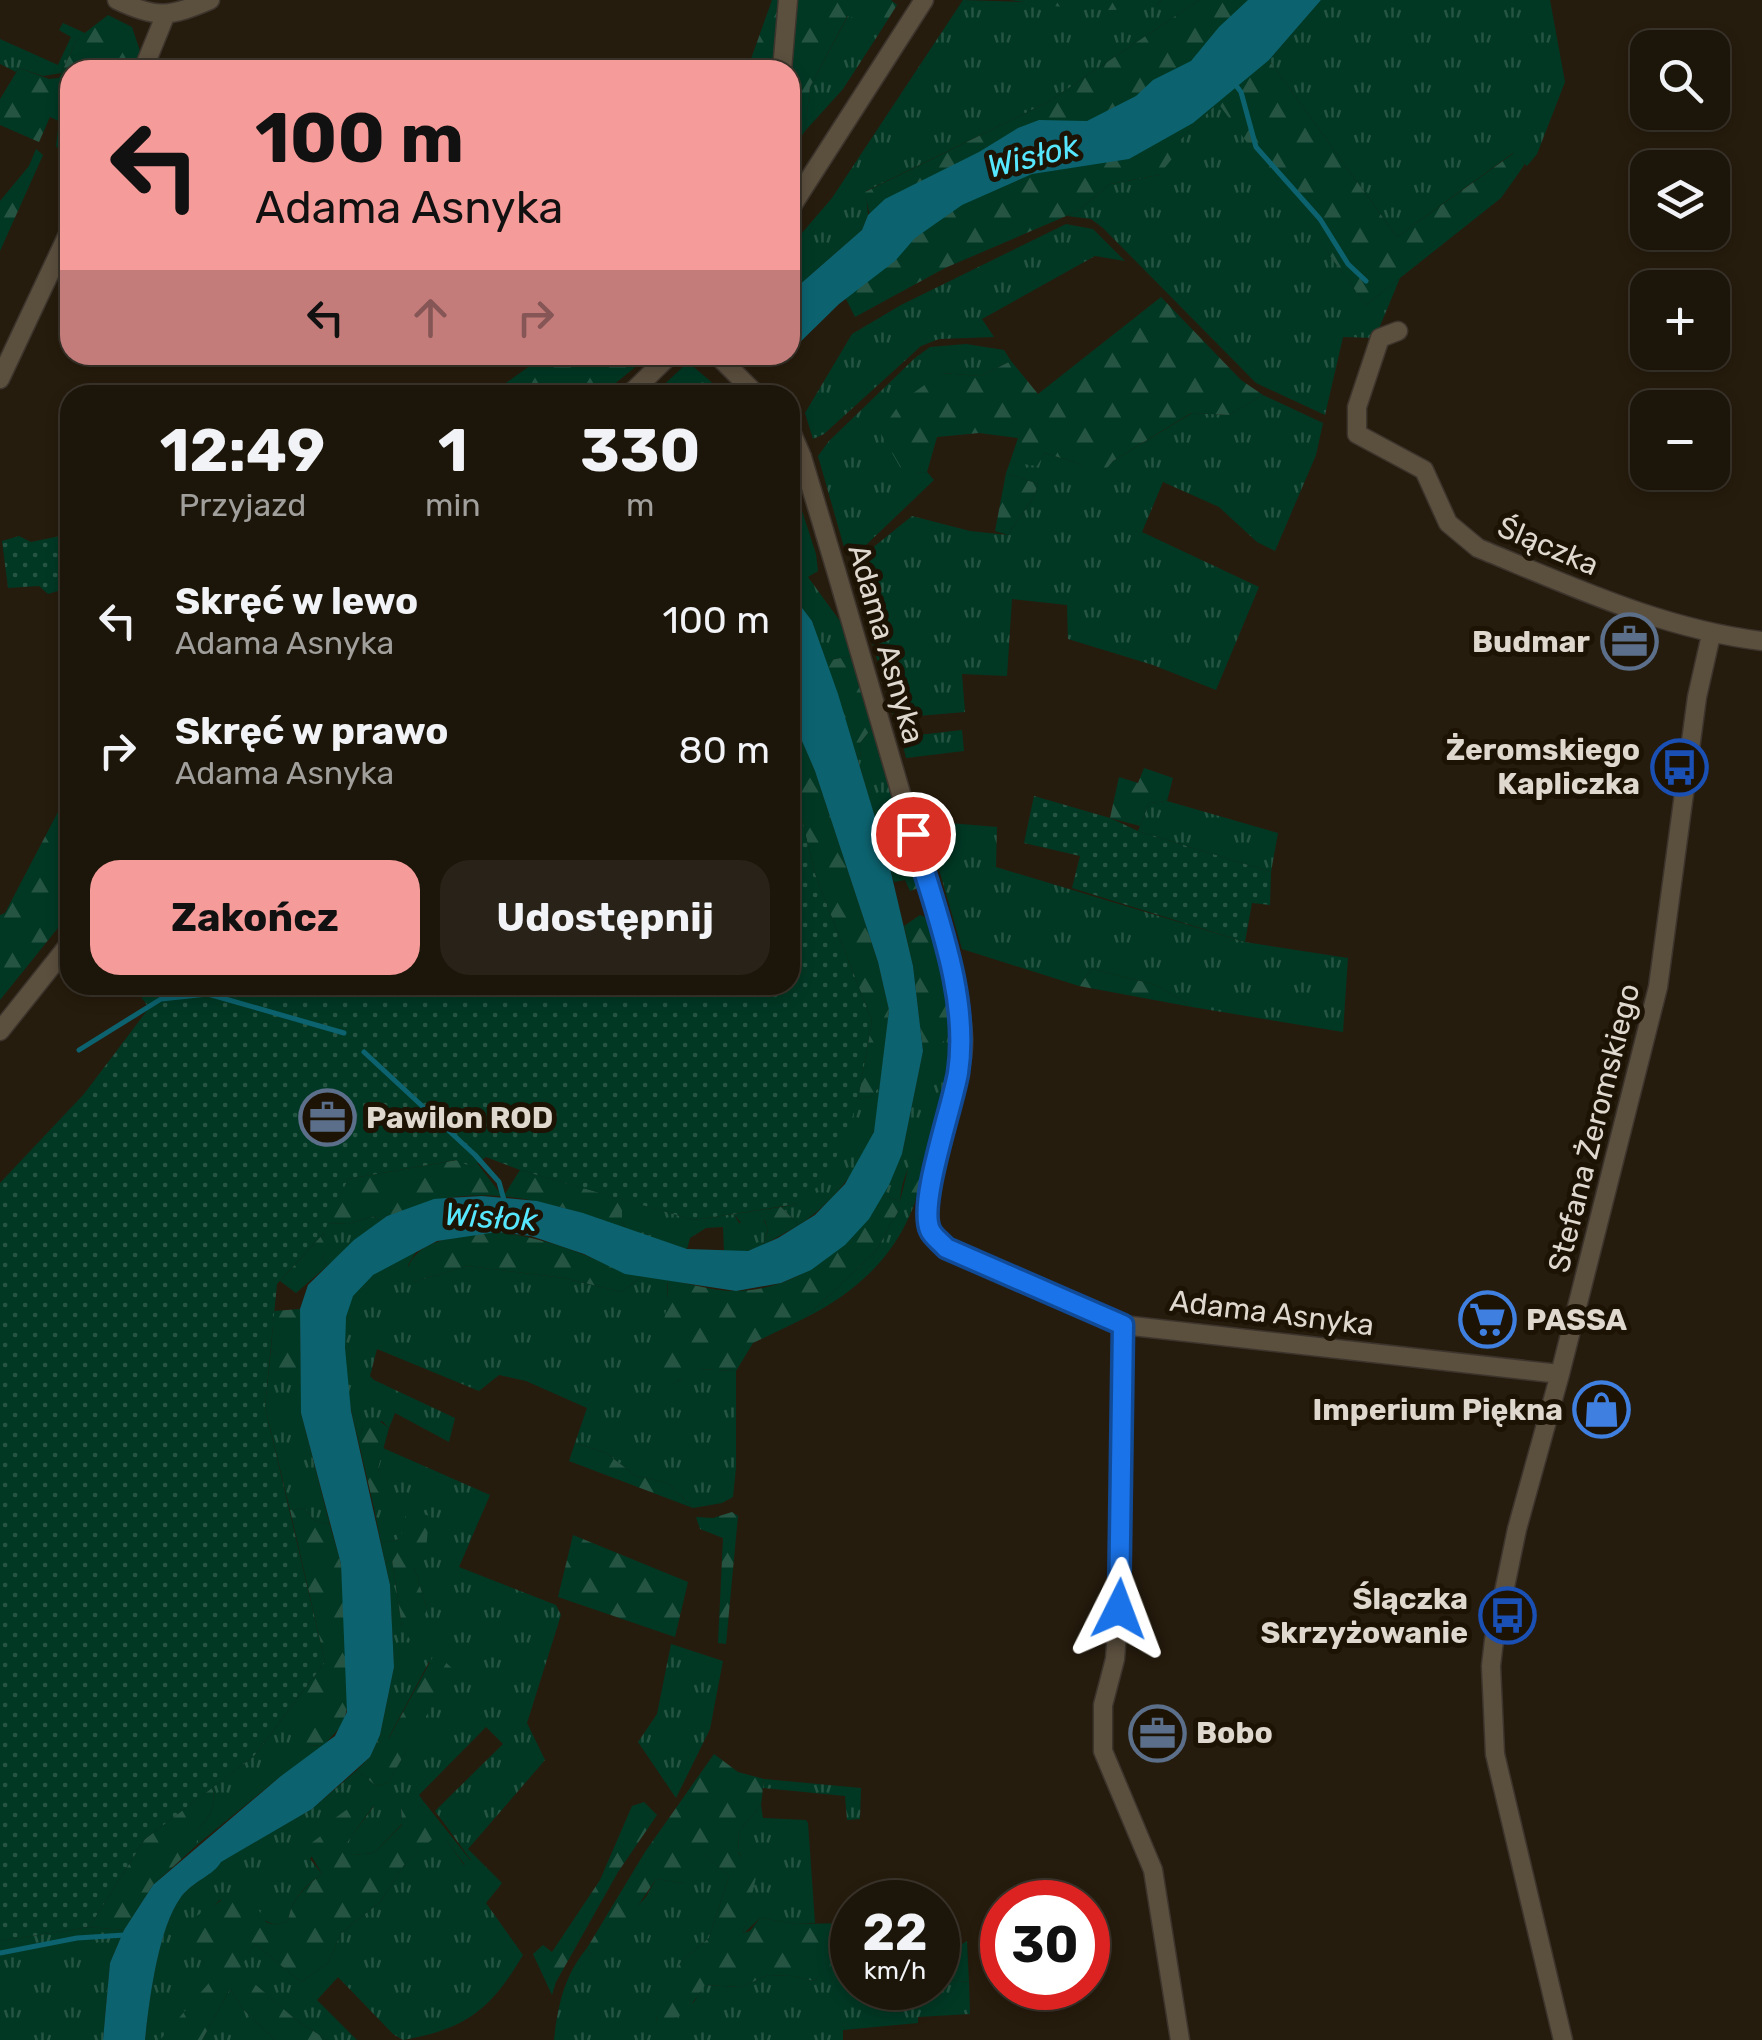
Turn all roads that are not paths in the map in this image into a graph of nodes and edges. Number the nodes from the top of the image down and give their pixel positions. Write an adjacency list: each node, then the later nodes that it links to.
1 (117, 0): 5 (street)
2 (210, 0): 5 (street)
3 (788, 0): 7 (street)
4 (924, 0): 9 (street)
5 (165, 16): 6 (street)
6 (147, 60)
7 (783, 60)
8 (800, 177): 9 (street)
9 (807, 182): 10 (street)
10 (800, 193)
11 (60, 266): 15 (street)
12 (1398, 331): 19 (street, Ślączka)
13 (660, 365): 16 (street)
14 (727, 365): 17 (street)
15 (0, 379)
16 (640, 385)
17 (747, 385)
18 (800, 452): 23 (street, Adama Asnyka)
19 (1710, 635): 20 (street, Ślączka); 24 (street, Stefana Żeromskiego)
20 (1762, 641)
21 (60, 956): 22 (street)
22 (0, 1031)
23 (1123, 1325): 24 (street, Adama Asnyka); 25 (street)
24 (1560, 1374): 26 (street, Stefana Żeromskiego)
25 (1180, 2040)
26 (1563, 2040)

